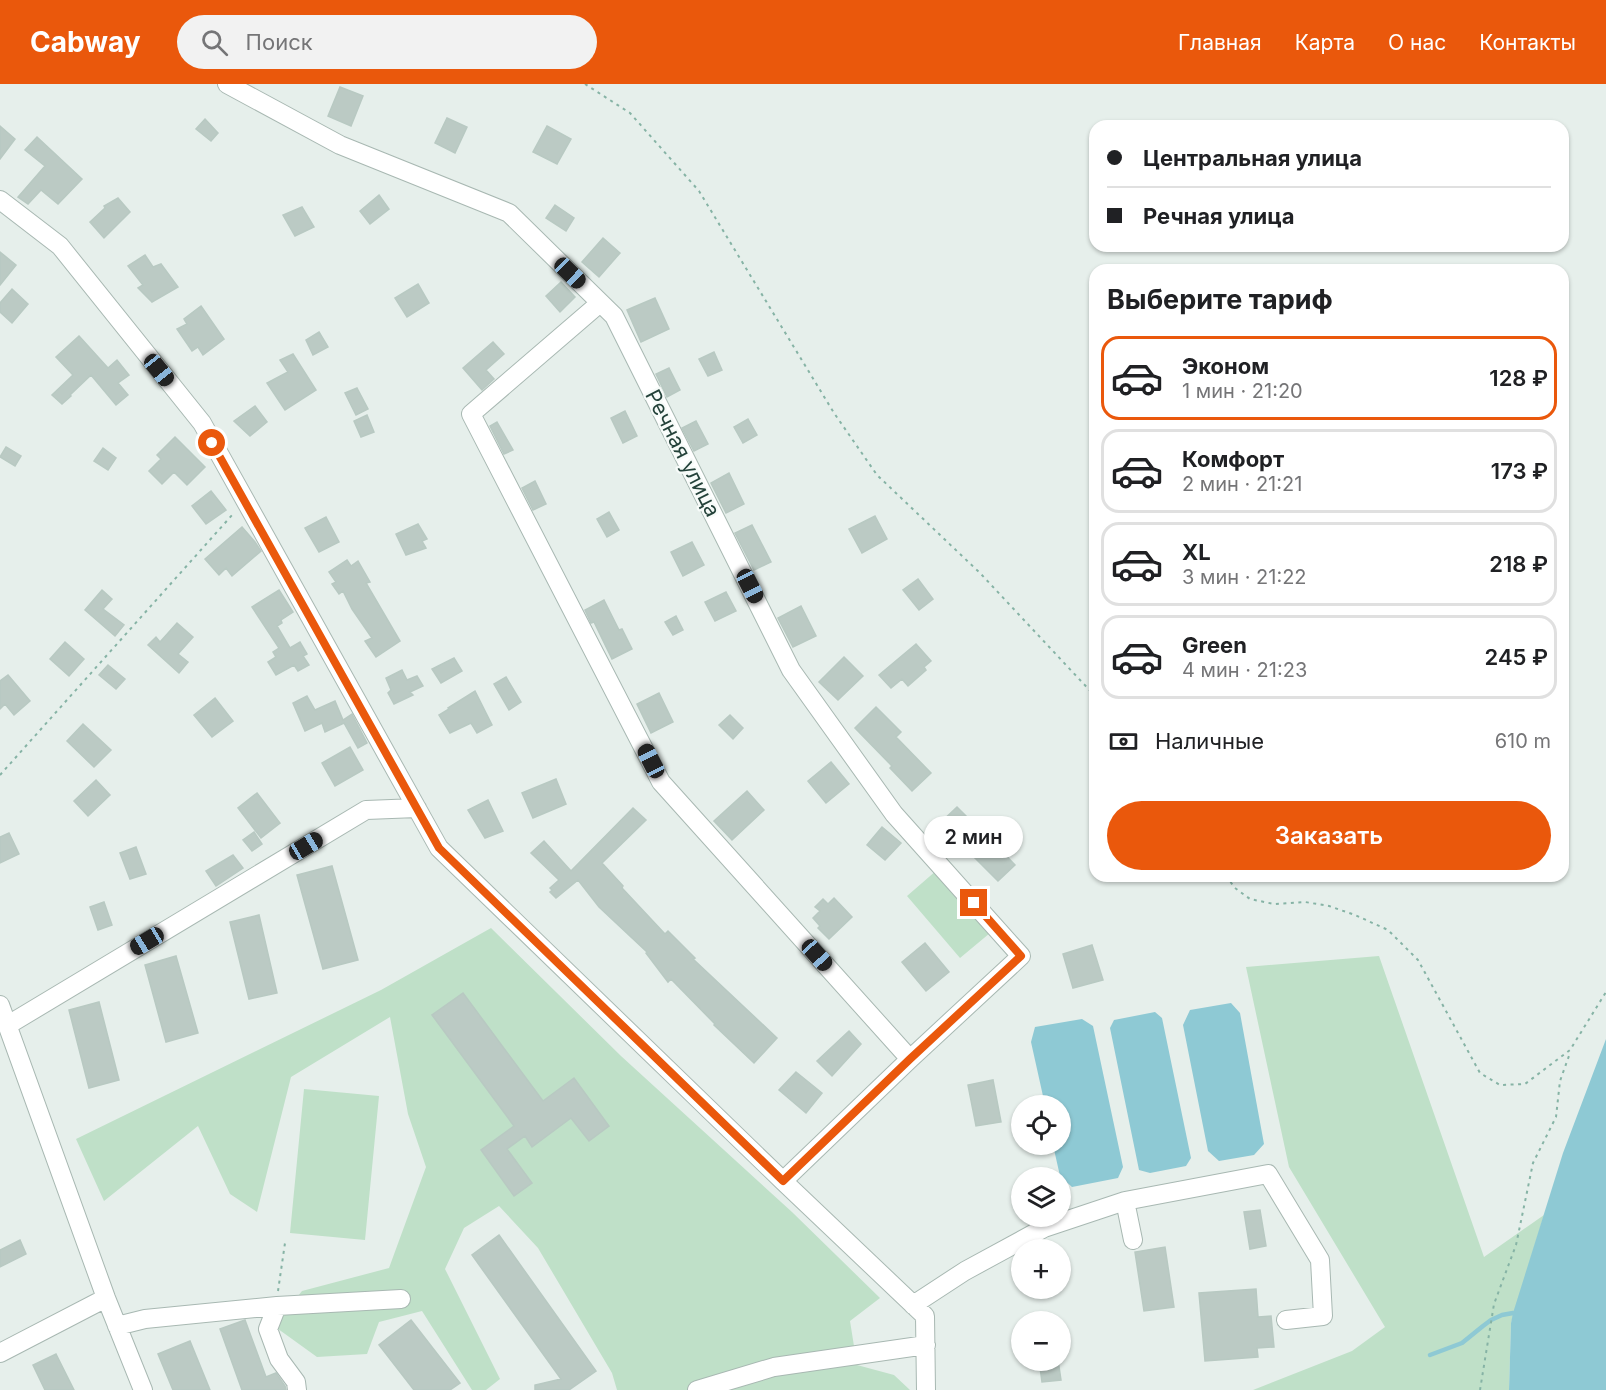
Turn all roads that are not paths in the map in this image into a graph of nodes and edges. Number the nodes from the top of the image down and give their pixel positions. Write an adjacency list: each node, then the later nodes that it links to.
1 (227, 84): 3 (street, Речная улица)
2 (0, 200): 4 (street)
3 (600, 303): 7 (street, Речная улица); 7 (street)
4 (417, 808): 6 (street); 8 (street)
5 (0, 1005): 6 (street)
6 (8, 1025): 11 (street)
7 (910, 1059): 8 (street)
8 (783, 1181): 13 (street)
9 (1125, 1201): 10 (street); 13 (street); 15 (street)
10 (1133, 1240)
11 (106, 1298): 16 (street); 18 (street)
12 (401, 1299): 14 (street)
13 (913, 1305): 17 (street)
14 (278, 1306): 16 (street); 20 (street)
15 (1286, 1320)
16 (117, 1326): 19 (street)
17 (926, 1345): 21 (street); 22 (street)
18 (0, 1353)
19 (143, 1390)
20 (297, 1390)
21 (697, 1390)
22 (926, 1390)

